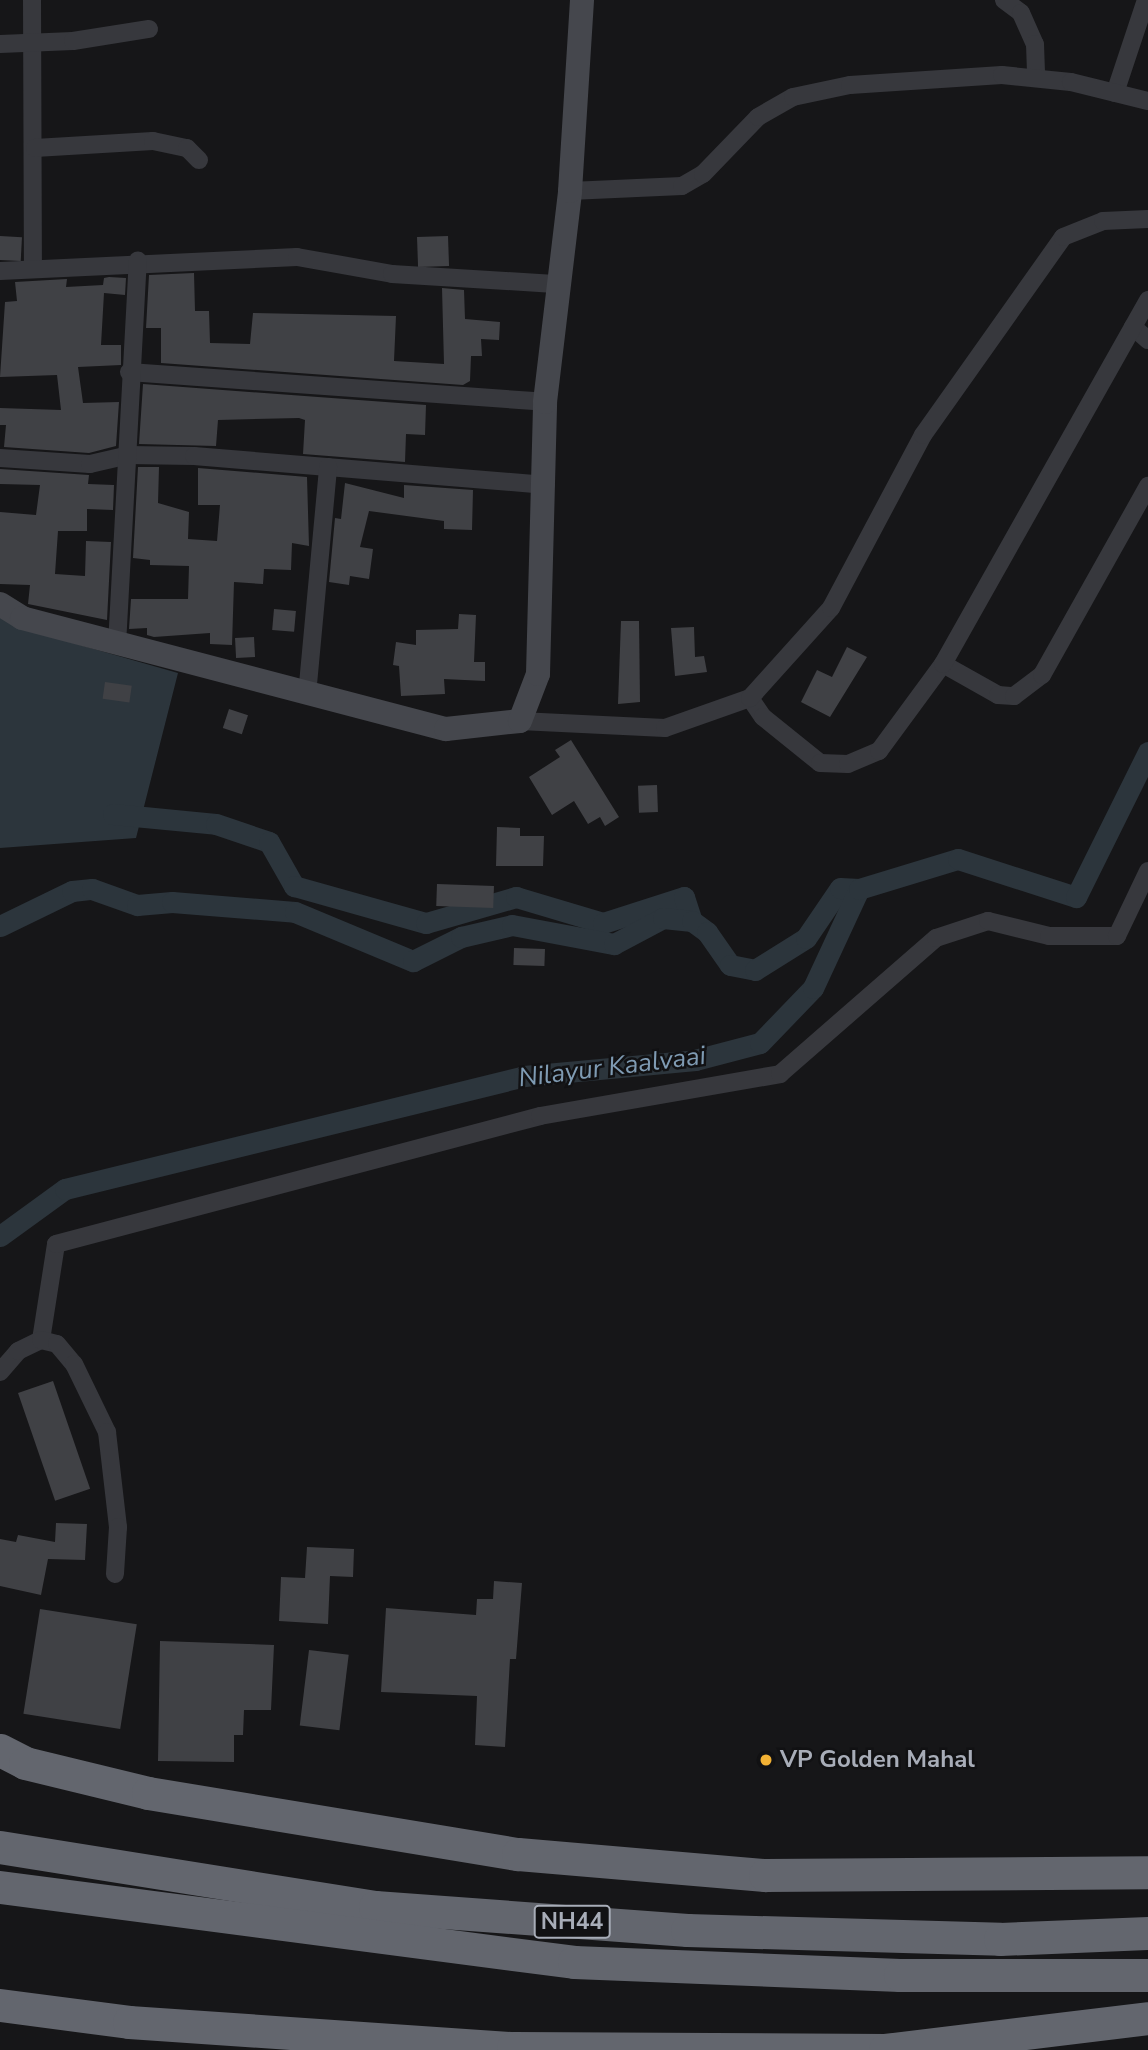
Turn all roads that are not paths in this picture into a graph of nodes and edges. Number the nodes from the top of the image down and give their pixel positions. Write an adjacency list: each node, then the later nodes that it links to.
1 (32, 0): 6 (street)
2 (582, 0): 13 (main road)
3 (1004, 0): 8 (street)
4 (1146, 0): 9 (street)
5 (149, 29): 6 (street)
6 (33, 42): 7 (street); 11 (street)
7 (0, 44)
8 (1036, 78): 9 (street); 13 (street)
9 (1115, 93): 10 (street)
10 (1148, 101)
11 (35, 148): 12 (street); 16 (street)
12 (199, 160)
13 (570, 191): 18 (main road)
14 (1148, 219): 33 (street)
15 (138, 261): 16 (street); 18 (street); 22 (street)
16 (33, 269): 17 (street)
17 (0, 271)
18 (555, 284): 23 (main road)
19 (1148, 300): 20 (street)
20 (1133, 327): 21 (street); 31 (street)
21 (1148, 340)
22 (129, 372): 23 (street); 24 (street)
23 (545, 402): 27 (main road)
24 (128, 455): 25 (street); 26 (street); 30 (street)
25 (0, 458)
26 (328, 467): 27 (street); 32 (street)
27 (546, 485): 34 (main road)
28 (1148, 485): 31 (street)
29 (0, 604): 30 (main road)
30 (117, 645): 32 (main road)
31 (943, 664): 33 (street)
32 (307, 695): 34 (main road)
33 (750, 698): 34 (street)
34 (520, 721)
35 (1148, 871): 36 (street)
36 (41, 1340): 37 (street); 38 (street)
37 (0, 1372)
38 (115, 1574)
39 (0, 1750): 41 (highway)
40 (0, 1847): 43 (highway, NH44)
41 (1148, 1872)
42 (0, 1887): 44 (highway, NH44)
43 (1148, 1933)
44 (1148, 1975)
45 (0, 2005): 46 (highway)
46 (1148, 2018)

